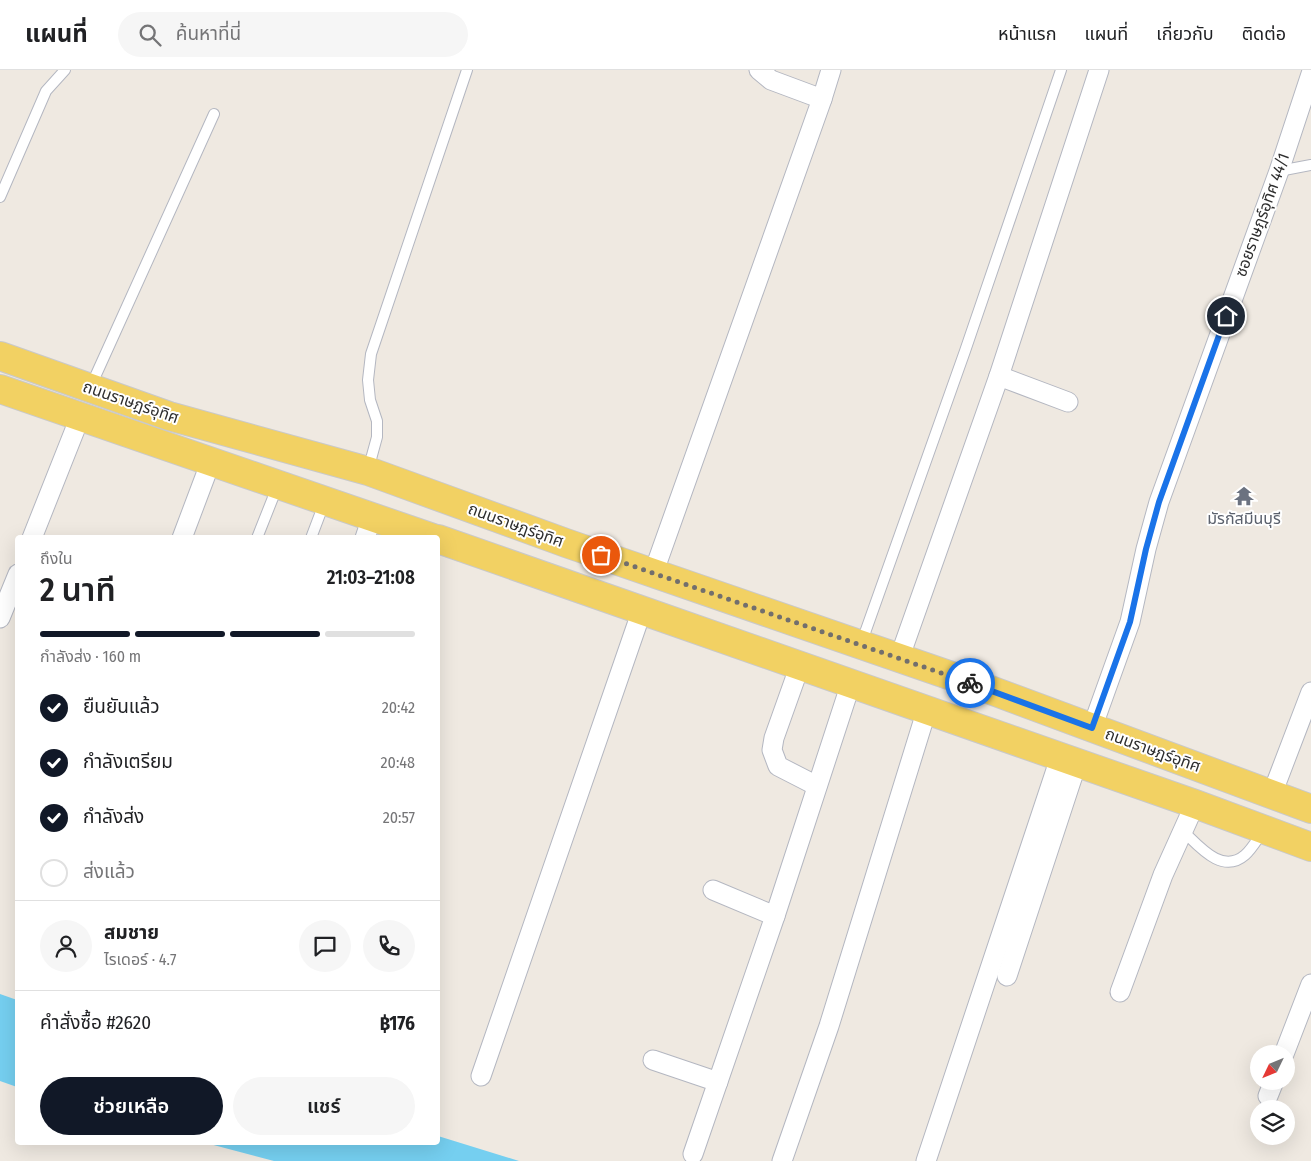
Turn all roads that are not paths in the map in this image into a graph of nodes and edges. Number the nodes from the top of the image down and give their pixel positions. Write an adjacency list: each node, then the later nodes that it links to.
1 (65, 70): 12 (lane)
2 (467, 70): 20 (lane)
3 (759, 70): 8 (street)
4 (831, 70): 8 (street)
5 (1061, 70): 34 (lane)
6 (1099, 70): 14 (street)
7 (1311, 74): 11 (street, ซอยราษฎร์อุทิศ 44/1)
8 (822, 99): 30 (street)
9 (214, 114): 15 (lane)
10 (1311, 165): 11 (lane)
11 (1279, 171): 42 (street, ซอยราษฎร์อุทิศ 44/1)
12 (0, 197)
13 (0, 356): 15 (main road, ถนนราษฎร์อุทิศ)
14 (999, 376): 17 (street); 35 (street)
15 (90, 388): 20 (main road, ถนนราษฎร์อุทิศ)
16 (0, 389): 18 (main road, ถนนราษฎร์อุทิศ)
17 (1068, 402)
18 (80, 417): 19 (main road, ถนนราษฎร์อุทิศ); 24 (street)
19 (211, 461): 21 (main road, ถนนราษฎร์อุทิศ); 25 (street)
20 (368, 471): 30 (main road, ถนนราษฎร์อุทิศ)
21 (278, 484): 22 (main road, ถนนราษฎร์อุทิศ); 26 (lane)
22 (325, 500): 23 (main road, ถนนราษฎร์อุทิศ); 27 (lane)
23 (369, 527): 28 (main road, ถนนราษฎร์อุทิศ)
24 (33, 535)
25 (183, 535)
26 (258, 535)
27 (312, 535)
28 (415, 535)
29 (440, 540): 32 (main road)
30 (653, 574): 34 (main road, ถนนราษฎร์อุทิศ)
31 (15, 581): 33 (street)
32 (642, 610): 36 (main road); 59 (street)
33 (0, 618)
34 (861, 645): 35 (main road, ถนนราษฎร์อุทิศ)
35 (899, 659): 37 (main road, ถนนราษฎร์อุทิศ)
36 (800, 665): 38 (main road); 45 (street)
37 (930, 669): 40 (main road, ถนนราษฎร์อุทิศ); 41 (main road)
38 (851, 683): 41 (main road); 45 (street)
39 (1311, 692): 46 (street)
40 (997, 693): 42 (main road, ถนนราษฎร์อุทิศ); 43 (main road)
41 (922, 708): 43 (main road); 62 (street)
42 (1092, 728): 46 (main road, ถนนราษฎร์อุทิศ)
43 (986, 731): 44 (main road)
44 (1069, 760): 47 (main road); 54 (street); 63 (street)
45 (817, 786): 53 (street)
46 (1272, 794): 48 (main road, ถนนราษฎร์อุทิศ)
47 (1195, 804): 49 (main road); 50 (street)
48 (1311, 809)
49 (1264, 829): 50 (lane); 51 (main road)
50 (1183, 831): 56 (street)
51 (1311, 847)
52 (713, 890): 53 (street)
53 (775, 916): 60 (street)
54 (1007, 976)
55 (1311, 984): 57 (street)
56 (1120, 992)
57 (1287, 1045)
58 (653, 1060): 60 (street)
59 (481, 1076)
60 (718, 1082): 61 (street)
61 (693, 1154)
62 (782, 1161)
63 (926, 1161)

